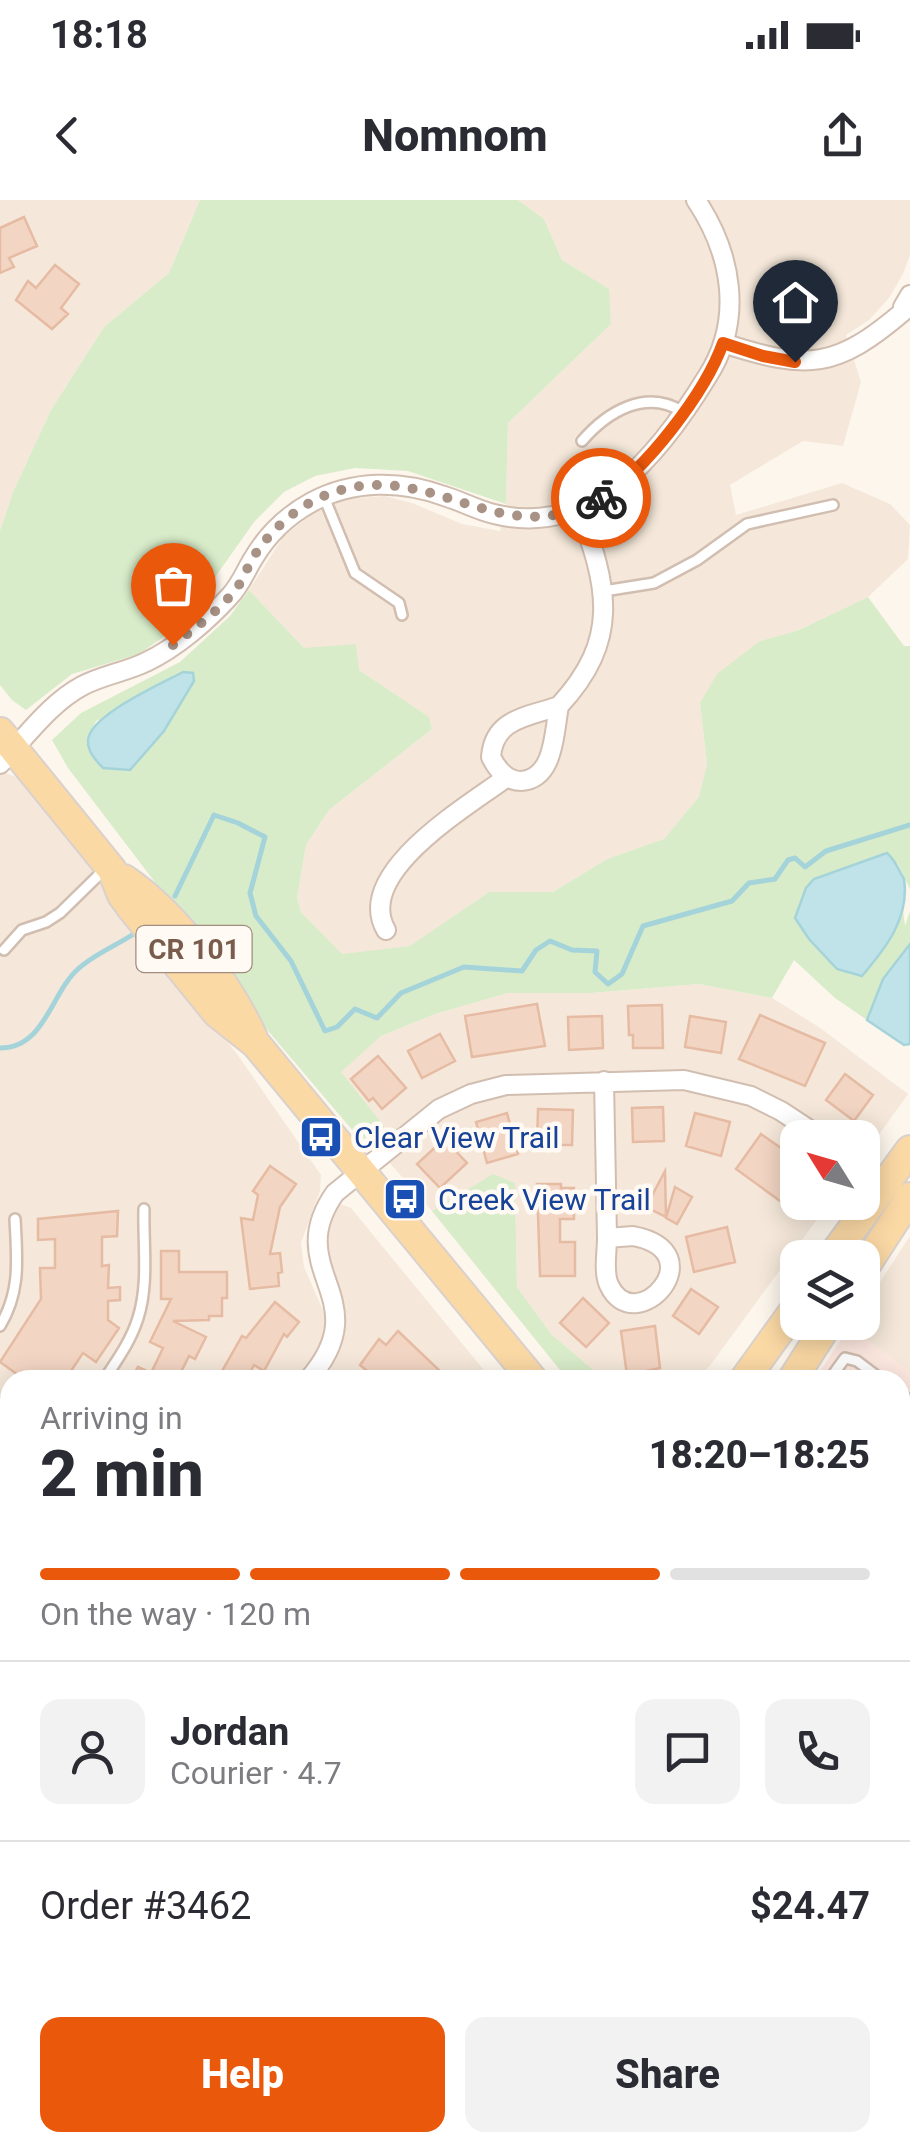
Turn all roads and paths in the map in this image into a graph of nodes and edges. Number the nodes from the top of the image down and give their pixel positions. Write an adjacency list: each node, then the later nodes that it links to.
1 (696, 200): 3 (street)
2 (908, 306): 3 (street)
3 (723, 343): 4 (street)
4 (683, 412): 5 (lane); 8 (street)
5 (582, 441)
6 (324, 496): 8 (street); 10 (lane); 12 (street)
7 (834, 505): 9 (lane)
8 (579, 508): 9 (street)
9 (604, 591): 11 (street)
10 (402, 615)
11 (559, 706): 13 (street); 13 (street)
12 (5, 749): 14 (main road, CR 101)
13 (507, 777): 15 (street)
14 (110, 868): 16 (lane); 21 (main road, CR 101)
15 (386, 930)
16 (4, 950)
17 (604, 1081): 18 (street); 21 (street); 25 (street)
18 (795, 1120)
19 (910, 1150): 20 (main road)
20 (880, 1170)
21 (362, 1171): 31 (street); 32 (main road, CR 101)
22 (910, 1197): 26 (main road)
23 (144, 1208): 30 (lane)
24 (15, 1219): 27 (lane)
25 (607, 1238)
26 (880, 1243)
27 (0, 1326)
28 (780, 1330): 33 (main road)
29 (818, 1340): 34 (main road)
30 (111, 1370)
31 (322, 1370)
32 (525, 1370)
33 (751, 1370)
34 (799, 1370)
35 (837, 1370): 36 (lane)
36 (868, 1370)

